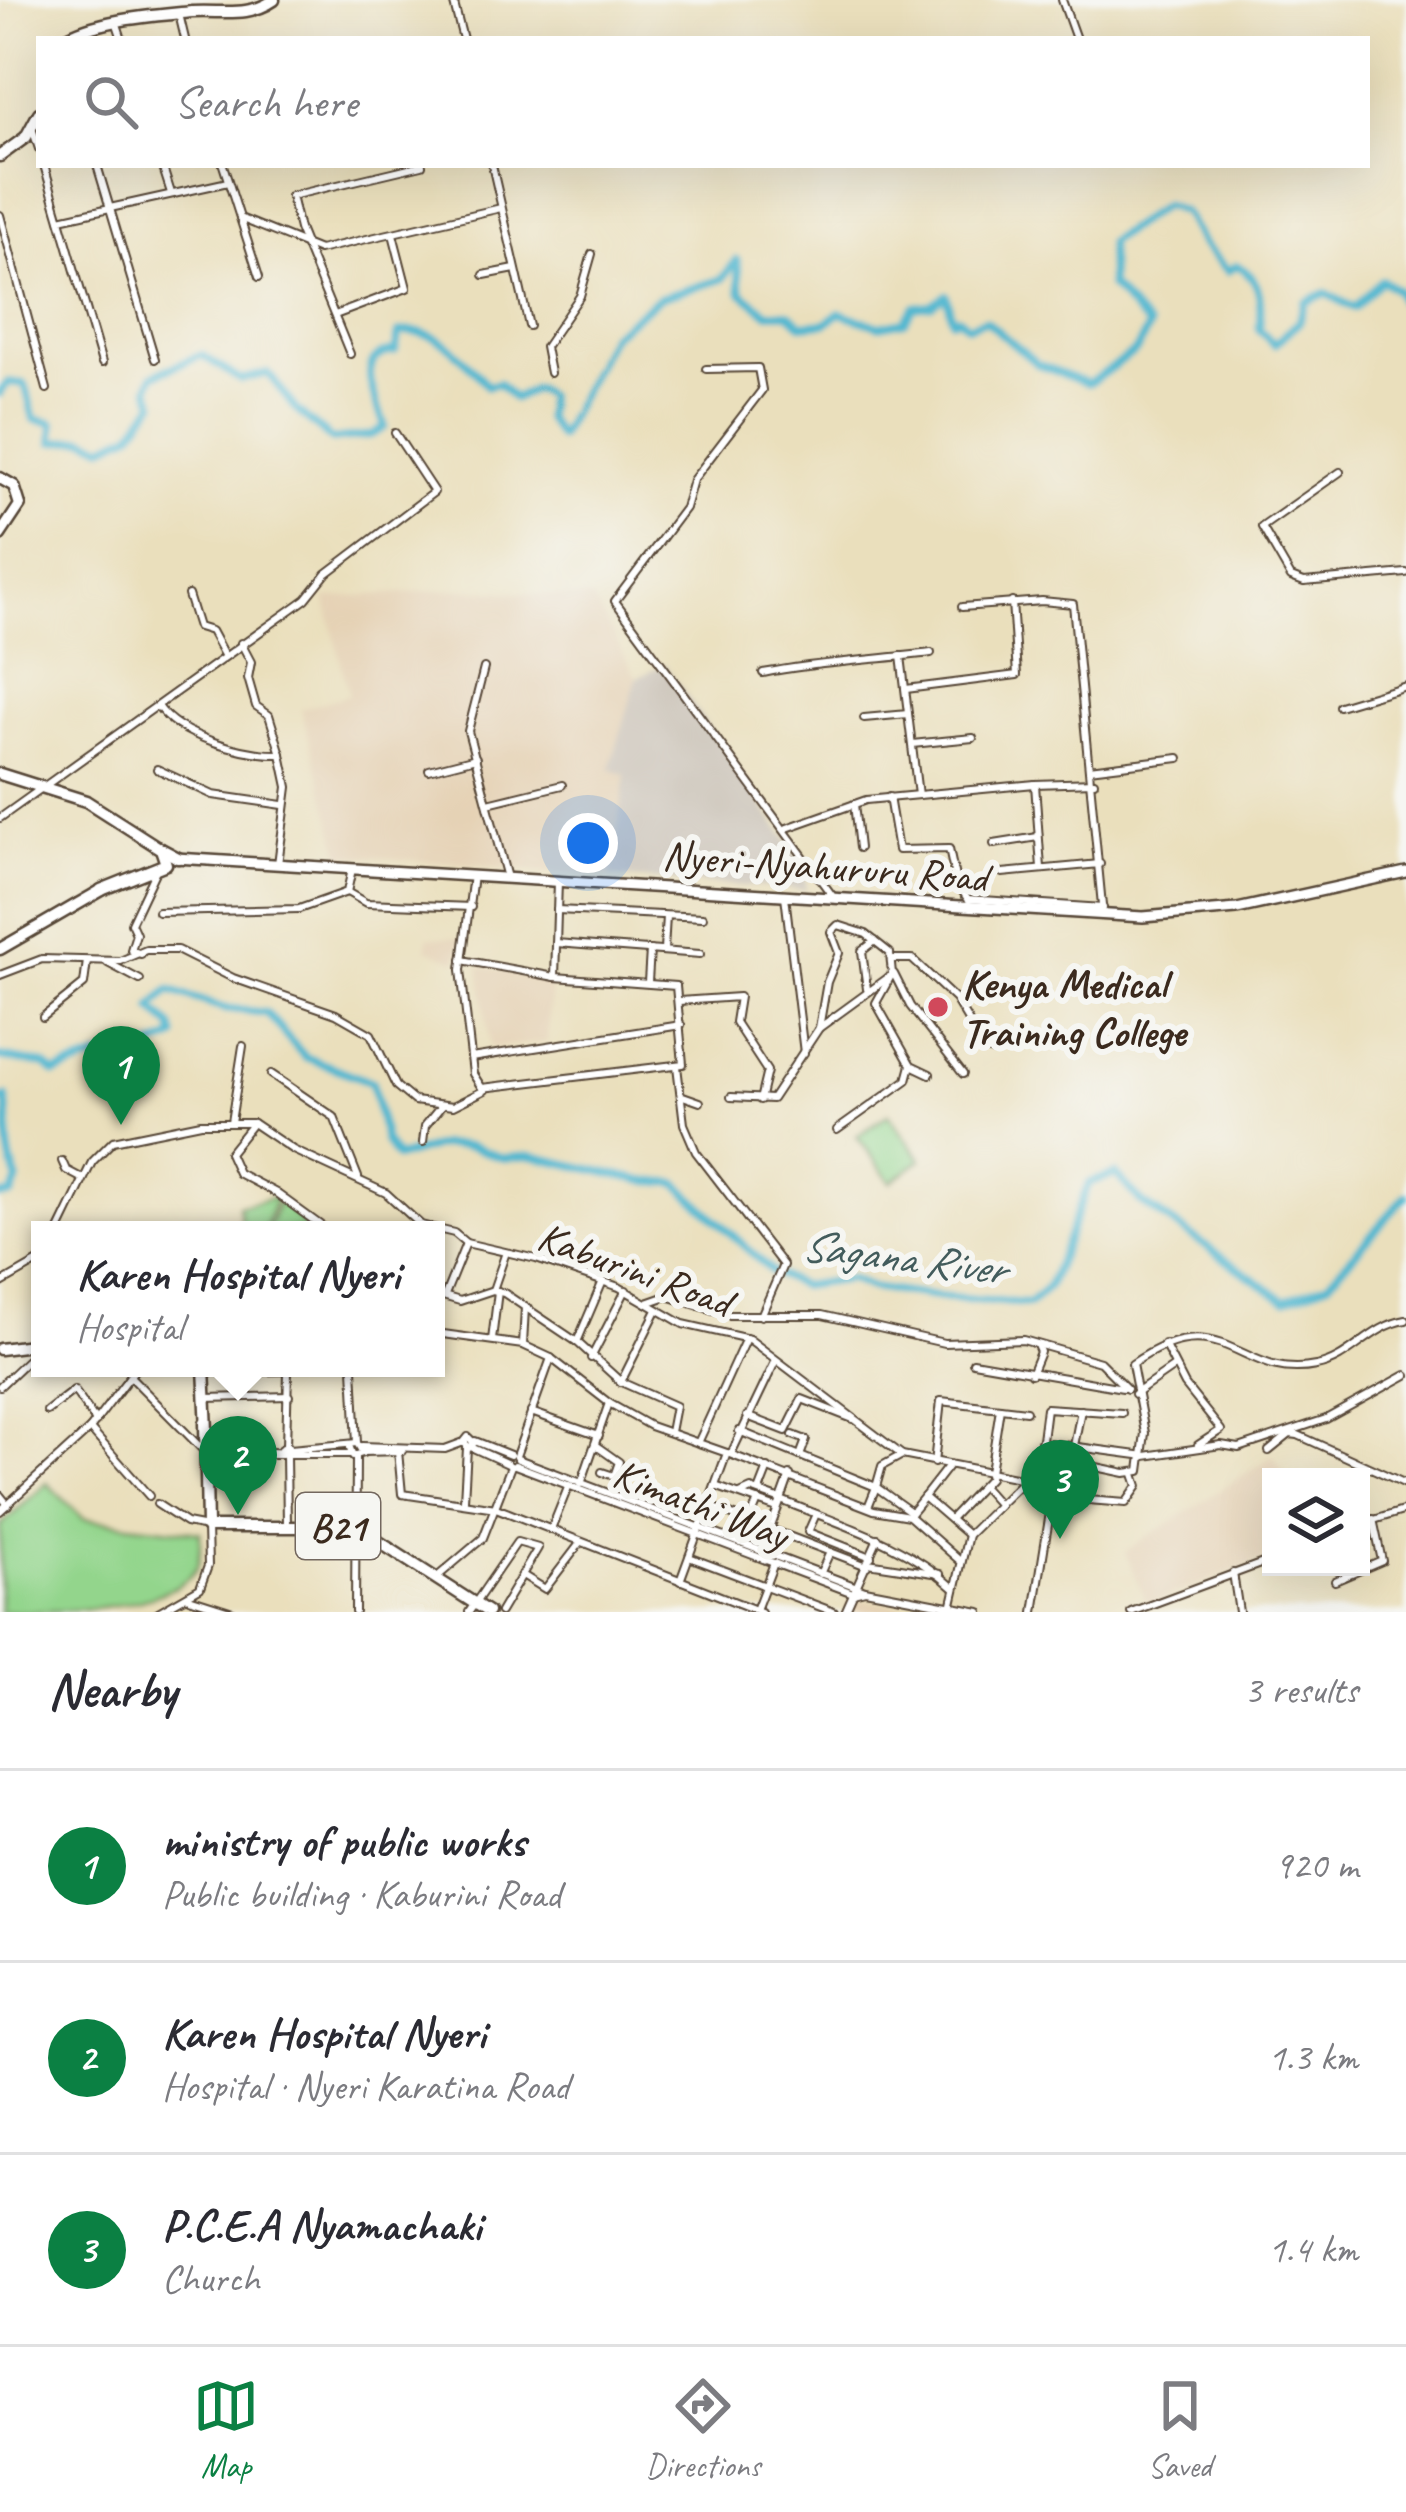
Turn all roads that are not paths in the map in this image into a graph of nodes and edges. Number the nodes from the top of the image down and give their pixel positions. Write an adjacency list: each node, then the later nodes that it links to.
1 (274, 0): 4 (highway)
2 (453, 0): 9 (street)
3 (1062, 0): 10 (street)
4 (178, 14): 5 (highway); 8 (street)
5 (117, 24): 6 (highway); 7 (street)
6 (75, 36)
7 (121, 36)
8 (184, 36)
9 (462, 36)
10 (1075, 36)
11 (35, 118): 12 (highway)
12 (0, 156)
13 (45, 168): 25 (street)
14 (98, 168): 21 (street)
15 (163, 168): 20 (street)
16 (224, 168): 19 (street)
17 (409, 168): 27 (street)
18 (494, 168): 22 (street)
19 (227, 182): 20 (street); 24 (street)
20 (171, 193): 21 (street)
21 (111, 208): 25 (street); 35 (street)
22 (501, 208): 26 (street); 29 (street)
23 (0, 215): 39 (street)
24 (240, 218): 27 (street); 31 (street)
25 (61, 219): 36 (street)
26 (393, 234): 27 (street); 32 (street)
27 (308, 250): 32 (street)
28 (592, 254): 38 (street)
29 (515, 269): 30 (street); 33 (street)
30 (484, 275)
31 (259, 277)
32 (334, 315): 34 (street)
33 (529, 326)
34 (350, 354)
35 (155, 359)
36 (102, 363)
37 (706, 369): 79 (street)
38 (550, 373)
39 (47, 389)
40 (395, 433): 48 (street)
41 (1340, 472): 44 (street)
42 (0, 478): 43 (highway)
43 (0, 535)
44 (1406, 573)
45 (188, 595): 50 (street)
46 (1012, 602): 47 (street); 55 (street); 67 (street)
47 (962, 607)
48 (241, 643): 50 (street); 62 (street)
49 (931, 653): 51 (street)
50 (224, 655): 56 (street)
51 (901, 656): 53 (street); 55 (street)
52 (484, 668): 63 (street)
53 (763, 673)
54 (1406, 686): 57 (street)
55 (906, 689): 58 (street)
56 (157, 705): 62 (street); 71 (street)
57 (1339, 706)
58 (908, 714): 59 (street); 61 (street)
59 (864, 718)
60 (973, 738): 61 (street)
61 (912, 744): 73 (street)
62 (281, 754): 77 (street)
63 (476, 758): 66 (street); 75 (street)
64 (1179, 758): 67 (street)
65 (157, 769): 77 (street)
66 (429, 770)
67 (1089, 770): 69 (street)
68 (0, 774): 71 (highway)
69 (1094, 782): 70 (street); 85 (street)
70 (1035, 784): 73 (street); 80 (street)
71 (46, 785): 78 (street); 83 (highway)
72 (562, 785): 75 (street)
73 (918, 795): 74 (street)
74 (889, 797): 76 (street); 99 (street)
75 (488, 803): 91 (street)
76 (854, 803): 79 (street); 82 (street)
77 (283, 806): 84 (street)
78 (0, 818)
79 (785, 829): 95 (street)
80 (1037, 837): 81 (street); 86 (street)
81 (994, 844)
82 (859, 848)
83 (163, 859): 84 (main road, Nyeri-Nyahururu Road); 104 (highway); 107 (street)
84 (278, 864): 87 (main road, Nyeri-Nyahururu Road)
85 (1100, 864): 86 (street); 99 (street)
86 (1041, 868): 89 (street)
87 (352, 869): 90 (main road, Nyeri-Nyahururu Road); 93 (street)
88 (1406, 872): 99 (main road, Nyeri-Nyahururu Road)
89 (1002, 873)
90 (473, 875): 91 (main road, Nyeri-Nyahururu Road); 96 (street)
91 (507, 878): 92 (main road, Nyeri-Nyahururu Road)
92 (558, 881): 94 (main road, Nyeri-Nyahururu Road); 97 (street)
93 (347, 892): 96 (street); 98 (street)
94 (785, 896): 95 (main road, Nyeri-Nyahururu Road); 125 (street)
95 (834, 898): 99 (main road, Nyeri-Nyahururu Road)
96 (471, 907): 110 (street)
97 (557, 910): 100 (street); 103 (street)
98 (158, 912)
99 (1103, 912)
100 (666, 916): 101 (street); 106 (street)
101 (703, 917)
102 (875, 941): 109 (street); 118 (street); 122 (street)
103 (556, 944): 105 (street); 115 (street)
104 (0, 949)
105 (650, 950): 106 (street); 117 (street)
106 (664, 950): 108 (street)
107 (141, 954): 112 (street); 137 (street)
108 (700, 954)
109 (892, 959): 113 (street); 124 (street)
110 (462, 960): 115 (street); 126 (street)
111 (87, 961): 112 (street); 114 (street); 120 (street)
112 (104, 962): 116 (street)
113 (892, 972): 118 (street); 127 (street); 131 (street)
114 (0, 975)
115 (555, 977): 117 (street)
116 (140, 980)
117 (648, 982): 119 (street)
118 (867, 989): 122 (street)
119 (679, 1001): 121 (street); 135 (street)
120 (43, 1017)
121 (681, 1025): 126 (street); 128 (street)
122 (819, 1028): 125 (street)
123 (243, 1046): 138 (street)
124 (996, 1052)
125 (805, 1054): 135 (street)
126 (471, 1058): 132 (street)
127 (910, 1065): 129 (street); 140 (street)
128 (677, 1066): 132 (street); 133 (street)
129 (929, 1073)
130 (271, 1074): 143 (street)
131 (963, 1074)
132 (485, 1090): 137 (street)
133 (682, 1096): 136 (street); 163 (street)
134 (731, 1096): 135 (street)
135 (760, 1100)
136 (700, 1102)
137 (442, 1106): 141 (street)
138 (231, 1122): 139 (street, Kaburini Road); 144 (street, Kaburini Road)
139 (254, 1123): 143 (street, Kaburini Road); 147 (street)
140 (837, 1130)
141 (422, 1142)
142 (62, 1161): 144 (street)
143 (358, 1177): 145 (street, Kaburini Road)
144 (83, 1178): 146 (street, Kaburini Road)
145 (414, 1218): 148 (street); 149 (street, Kaburini Road)
146 (63, 1221)
147 (315, 1221)
148 (412, 1221)
149 (420, 1221)
150 (445, 1234): 151 (street, Kaburini Road)
151 (466, 1244): 152 (street, Kaburini Road); 156 (street)
152 (505, 1255): 154 (street, Kaburini Road); 157 (street)
153 (31, 1266): 155 (street)
154 (603, 1281): 158 (street, Kaburini Road); 168 (street)
155 (0, 1283)
156 (445, 1284)
157 (496, 1290): 159 (street); 161 (street); 167 (street)
158 (626, 1290): 160 (street, Kaburini Road); 176 (street)
159 (445, 1295)
160 (647, 1303): 162 (street, Kaburini Road); 163 (street)
161 (525, 1306): 168 (street); 170 (street)
162 (657, 1310): 166 (street, Kaburini Road); 186 (street)
163 (760, 1317): 171 (street)
164 (1406, 1320): 169 (street)
165 (445, 1334): 167 (street)
166 (746, 1338): 177 (street, Kaburini Road); 207 (street)
167 (492, 1340): 170 (street)
168 (578, 1342): 176 (street)
169 (1164, 1344): 179 (street); 189 (street)
170 (523, 1346): 175 (street)
171 (1037, 1346): 180 (street); 188 (street)
172 (31, 1347): 173 (highway)
173 (0, 1349)
174 (31, 1355): 187 (street)
175 (551, 1358): 192 (street); 197 (street)
176 (591, 1358): 186 (street)
177 (777, 1358): 199 (street); 200 (street, Kaburini Road)
178 (973, 1362): 180 (street)
179 (1174, 1367): 189 (street); 212 (street)
180 (1031, 1374): 188 (street)
181 (1406, 1375): 212 (street)
182 (131, 1377): 201 (street); 214 (street)
183 (204, 1377): 191 (highway)
184 (288, 1377): 190 (street)
185 (353, 1377): 213 (street)
186 (621, 1382): 203 (street)
187 (0, 1385)
188 (1127, 1389): 189 (street)
189 (1136, 1394): 221 (street)
190 (289, 1396): 191 (street); 215 (street)
191 (205, 1398): 214 (highway)
192 (609, 1403): 203 (street); 205 (street)
193 (1000, 1408): 196 (street); 224 (street); 229 (street)
194 (1081, 1410): 198 (street); 206 (street); 211 (street)
195 (47, 1411): 201 (street)
196 (1026, 1411)
197 (531, 1412): 205 (street); 223 (street)
198 (1122, 1413)
199 (747, 1416): 200 (street); 202 (street)
200 (858, 1419): 208 (street, Kaburini Road)
201 (93, 1425): 241 (street); 249 (street)
202 (739, 1431): 218 (street); 220 (street)
203 (670, 1432): 207 (street)
204 (793, 1435): 220 (street)
205 (598, 1436): 210 (street)
206 (1041, 1442): 211 (street); 227 (street)
207 (698, 1443): 218 (street)
208 (887, 1444): 219 (street, Kaburini Road); 222 (street)
209 (468, 1445): 213 (street, Kimathi Way); 216 (street, Kimathi Way); 223 (street, Kimathi Way); 243 (street)
210 (595, 1445): 228 (street); 233 (street)
211 (1074, 1447): 221 (street)
212 (1189, 1449): 221 (street)
213 (356, 1450): 215 (street, Kimathi Way); 216 (street, Kimathi Way); 260 (street)
214 (204, 1451): 215 (street, Kimathi Way); 259 (highway)
215 (286, 1451): 258 (street)
216 (398, 1451): 243 (street)
217 (1269, 1451): 234 (street)
218 (729, 1454): 226 (street); 236 (street)
219 (902, 1455): 222 (street); 224 (street, Kaburini Road)
220 (800, 1456): 238 (street)
221 (1145, 1456): 230 (street)
222 (888, 1460): 238 (street)
223 (513, 1461): 233 (street, Kimathi Way); 235 (street, Kimathi Way); 250 (street)
224 (934, 1463): 225 (street, Kaburini Road)
225 (950, 1465): 229 (street, Kaburini Road); 242 (street)
226 (768, 1468): 231 (street); 239 (street)
227 (1040, 1469): 230 (street); 232 (street); 247 (street)
228 (602, 1472)
229 (992, 1472): 232 (street, Kaburini Road); 237 (street)
230 (1133, 1474): 247 (street)
231 (790, 1475): 245 (street); 251 (street)
232 (1025, 1480): 246 (street)
233 (581, 1484): 263 (street, Kimathi Way)
234 (1406, 1484)
235 (569, 1485): 262 (street); 263 (street, Kimathi Way)
236 (716, 1486): 239 (street); 248 (street)
237 (982, 1486): 246 (street); 255 (street)
238 (876, 1487): 251 (street); 254 (street)
239 (760, 1495): 245 (street); 257 (street)
240 (0, 1496): 249 (street)
241 (149, 1496)
242 (924, 1497): 254 (street); 255 (street)
243 (464, 1500): 250 (street)
244 (157, 1504): 259 (street)
245 (779, 1504): 253 (street); 261 (street)
246 (998, 1504): 264 (street)
247 (1051, 1505): 298 (street)
248 (709, 1506): 257 (street); 263 (street)
249 (4, 1508)
250 (496, 1508): 262 (street); 278 (street)
251 (868, 1508): 254 (street)
252 (1406, 1510): 256 (street)
253 (816, 1514): 265 (street); 271 (street)
254 (910, 1514): 272 (street)
255 (951, 1518): 264 (street)
256 (1372, 1519): 280 (street)
257 (749, 1521): 261 (street); 267 (street)
258 (286, 1525): 259 (highway, B21); 260 (highway, B21)
259 (207, 1527): 284 (street)
260 (356, 1527): 278 (highway, B21); 292 (street)
261 (770, 1527): 268 (street)
262 (551, 1530): 266 (street)
263 (699, 1532): 267 (street, Kimathi Way); 269 (street); 270 (street, Kimathi Way)
264 (968, 1535): 272 (street)
265 (878, 1538): 271 (street); 276 (street)
266 (581, 1542): 277 (street); 279 (street)
267 (740, 1543): 270 (street, Kimathi Way)
268 (830, 1552): 271 (street); 275 (street)
269 (689, 1557): 279 (street); 281 (street)
270 (775, 1560): 275 (street, Kimathi Way); 281 (street); 283 (street, Kimathi Way)
271 (869, 1562): 276 (street); 283 (street)
272 (961, 1562): 282 (street)
273 (1262, 1562): 274 (street)
274 (1233, 1573): 285 (street); 301 (street)
275 (820, 1574): 283 (street, Kimathi Way)
276 (940, 1574): 282 (street)
277 (524, 1576): 286 (street); 294 (street)
278 (437, 1577): 286 (highway, B21)
279 (680, 1581): 287 (street)
280 (1335, 1581)
281 (765, 1585): 290 (street); 295 (street)
282 (955, 1589): 288 (street)
283 (859, 1590): 288 (street, Kimathi Way); 296 (street)
284 (185, 1598): 289 (street); 291 (street)
285 (1161, 1600): 299 (street); 300 (street)
286 (472, 1608): 293 (highway, B21)
287 (740, 1608): 290 (street)
288 (951, 1608): 297 (street, Kimathi Way)
289 (162, 1611)
290 (759, 1611)
291 (233, 1612)
292 (356, 1612)
293 (488, 1612)
294 (500, 1612)
295 (834, 1612)
296 (845, 1612)
297 (980, 1612)
298 (1034, 1612)
299 (1131, 1612)
300 (1166, 1612)
301 (1239, 1612)

